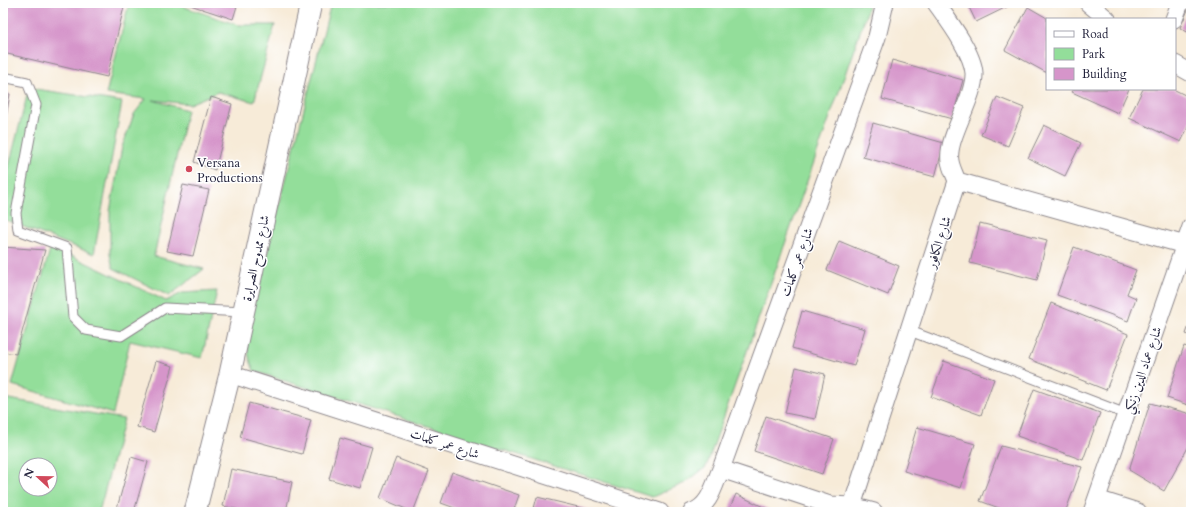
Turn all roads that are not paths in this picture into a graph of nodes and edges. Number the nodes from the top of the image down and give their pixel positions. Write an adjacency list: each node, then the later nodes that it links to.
1 (311, 3): 14 (street, شارع ممدوح الصرايرة)
2 (885, 3): 18 (street, شارع عمر كلمات)
3 (936, 3): 11 (street)
4 (1088, 3): 6 (street)
5 (1180, 3): 7 (street)
6 (1106, 18)
7 (1174, 18)
8 (1176, 65): 9 (street)
9 (1191, 73)
10 (3, 77): 14 (lane)
11 (957, 181): 13 (street); 15 (street, شارع الكافور)
12 (1191, 227): 13 (street, شارع عماد الدين زنكي)
13 (1185, 245): 17 (street, شارع عماد الدين زنكي)
14 (243, 312): 16 (street, شارع ممدوح الصرايرة)
15 (910, 331): 17 (lane); 19 (street, شارع الكافور)
16 (230, 374): 22 (street, شارع ممدوح الصرايرة); 23 (street, شارع عمر كلمات)
17 (1126, 414): 20 (street, شارع عماد الدين زنكي)
18 (721, 469): 19 (street); 21 (street, شارع عمر كلمات)
19 (852, 506): 24 (street)
20 (1095, 506): 25 (street)
21 (698, 511)
22 (195, 512)
23 (660, 512)
24 (874, 512)
25 (1138, 512)

